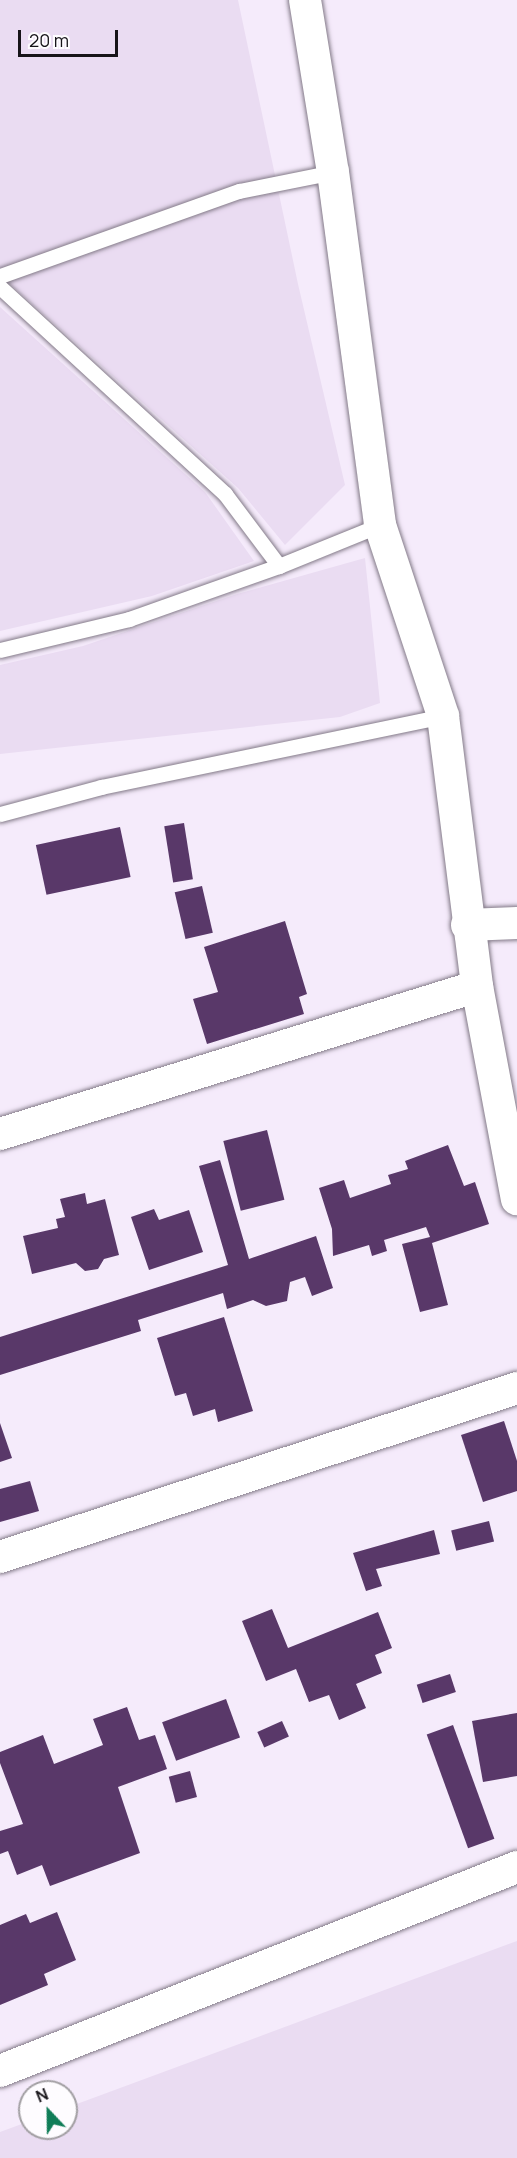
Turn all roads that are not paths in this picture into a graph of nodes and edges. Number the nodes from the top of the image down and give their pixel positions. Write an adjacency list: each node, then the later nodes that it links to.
1 (305, 0): 2 (street)
2 (333, 172): 3 (lane); 5 (street)
3 (0, 276)
4 (0, 287): 6 (lane)
5 (380, 525): 6 (lane); 8 (street)
6 (279, 566): 7 (lane)
7 (0, 650)
8 (443, 716): 9 (lane); 11 (street)
9 (0, 814)
10 (517, 923): 11 (street)
11 (467, 925): 12 (street)
12 (477, 986): 13 (street); 14 (street)
13 (0, 1134)
14 (517, 1199)
15 (517, 1388): 16 (street)
16 (0, 1557)
17 (517, 1867): 18 (street)
18 (0, 2071)

